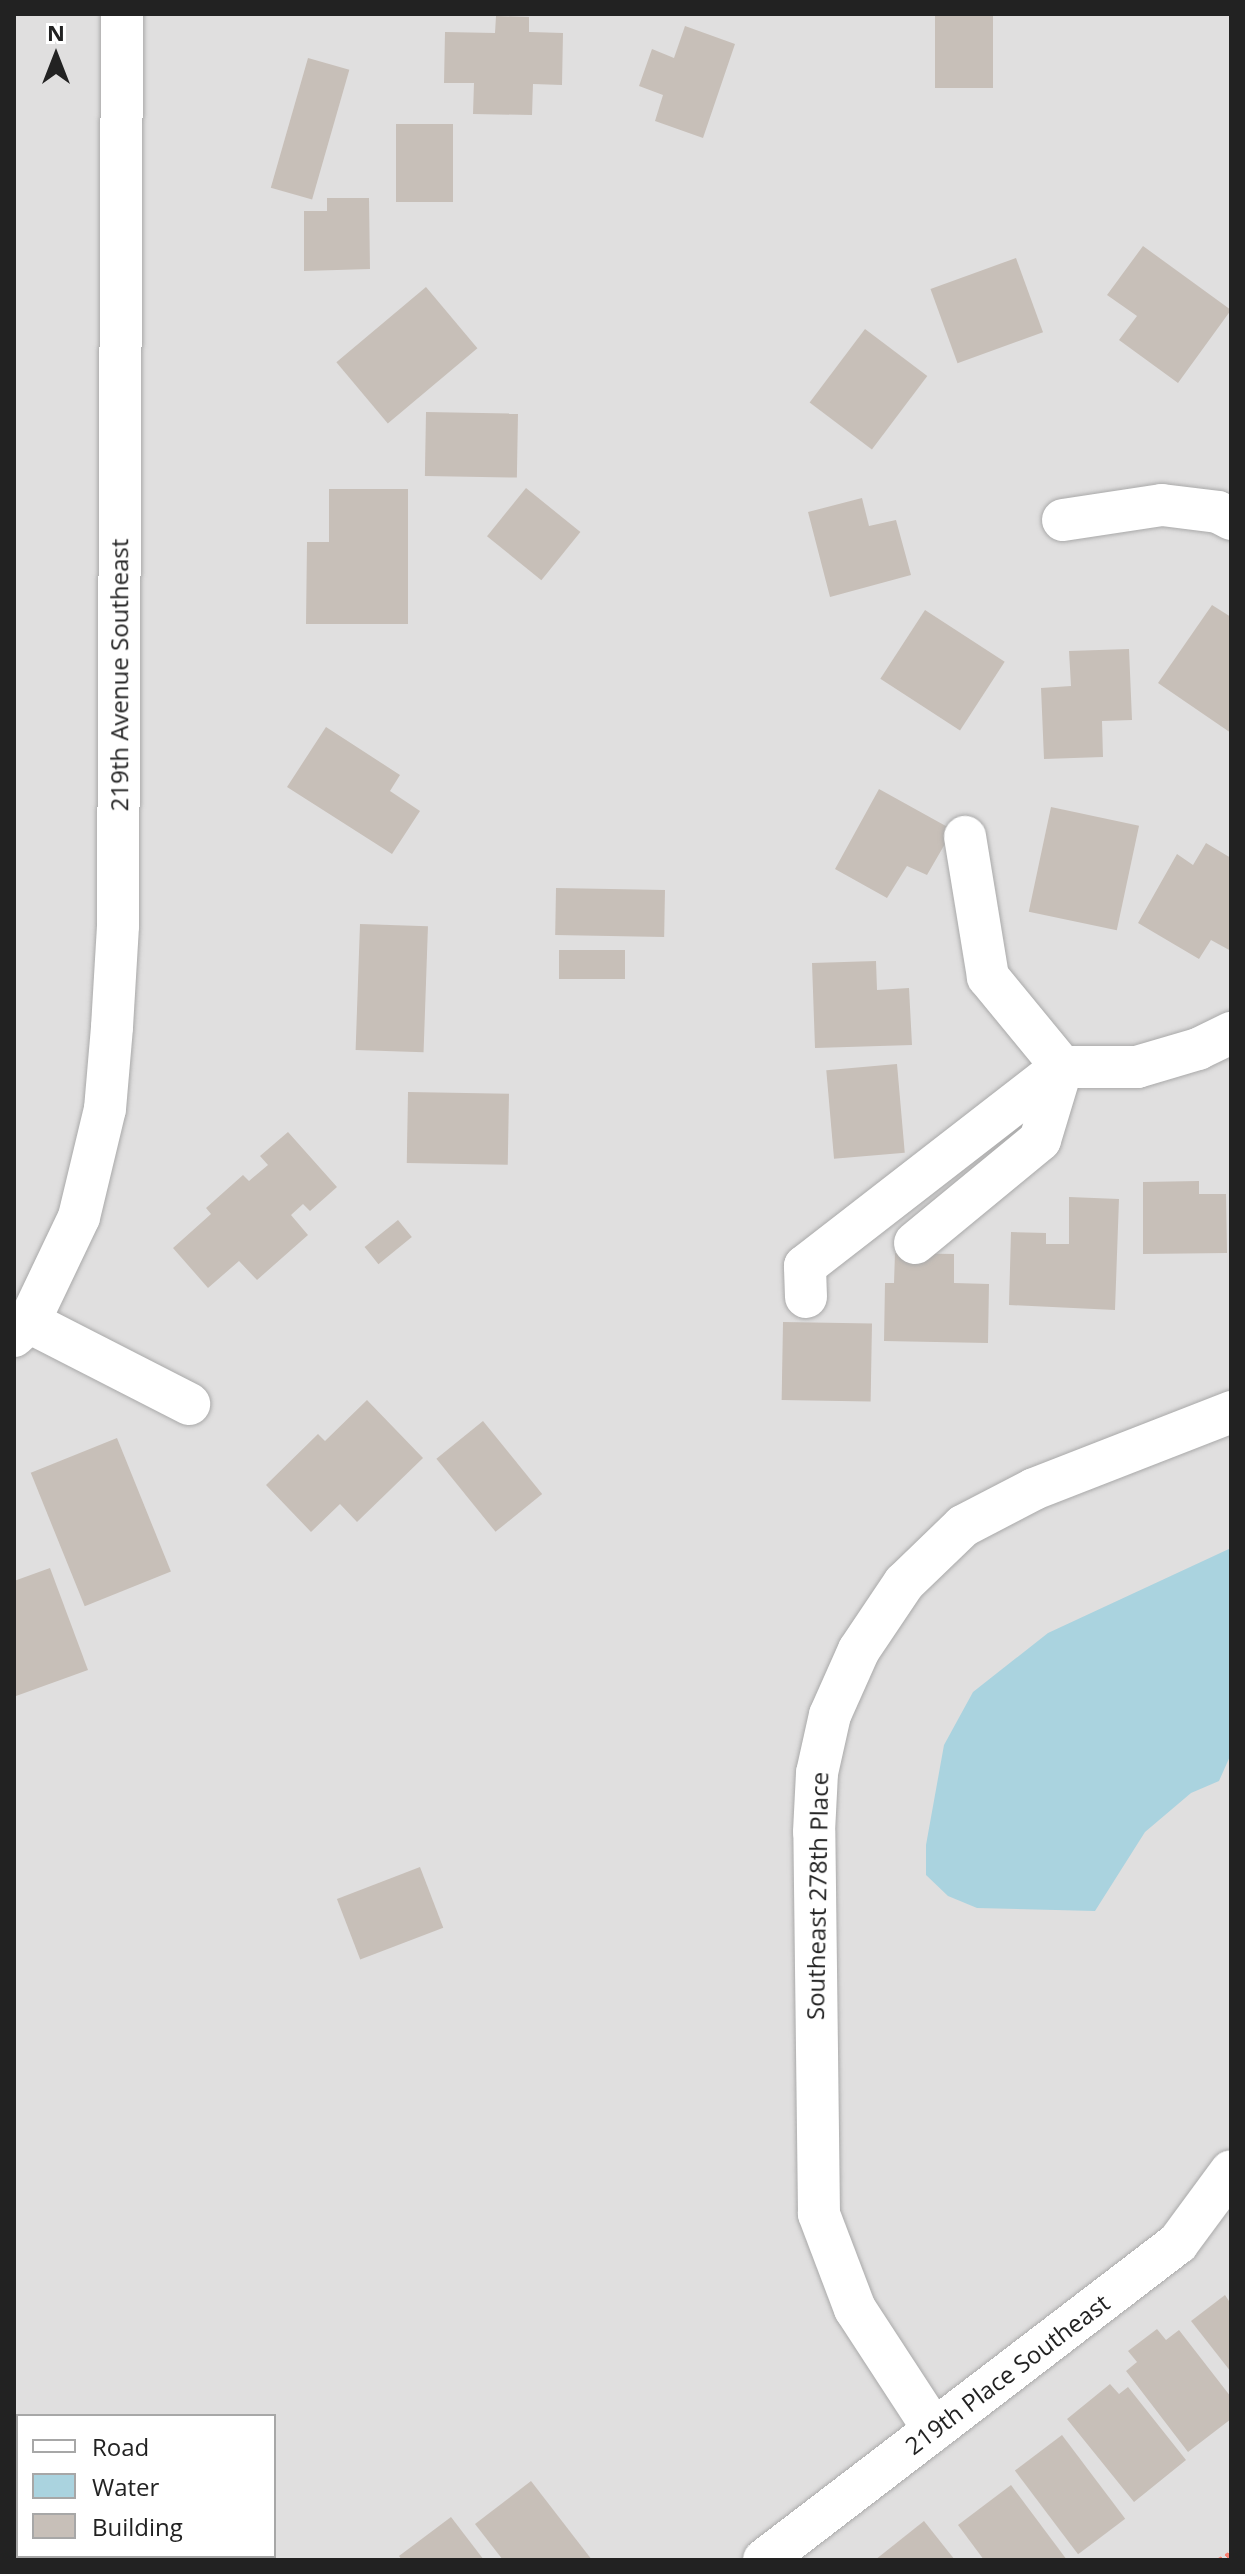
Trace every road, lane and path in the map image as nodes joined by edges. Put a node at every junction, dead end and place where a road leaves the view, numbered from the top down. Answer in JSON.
{"nodes":[{"id":1,"x":122,"y":14,"type":"edge"},
{"id":2,"x":1231,"y":519,"type":"edge"},
{"id":3,"x":1063,"y":520,"type":"dead end"},
{"id":4,"x":965,"y":837,"type":"dead end"},
{"id":5,"x":1231,"y":1033,"type":"edge"},
{"id":6,"x":1062,"y":1067,"type":"junction"},
{"id":7,"x":915,"y":1243,"type":"dead end"},
{"id":8,"x":806,"y":1297,"type":"dead end"},
{"id":9,"x":22,"y":1329,"type":"edge"},
{"id":10,"x":189,"y":1404,"type":"dead end"},
{"id":11,"x":1231,"y":1412,"type":"edge"},
{"id":12,"x":1231,"y":2171,"type":"edge"},
{"id":13,"x":934,"y":2430,"type":"junction"},
{"id":14,"x":1231,"y":2553,"type":"edge"},
{"id":15,"x":764,"y":2560,"type":"edge"},
{"id":16,"x":1219,"y":2560,"type":"edge"}],
"edges":[{"from":1,"to":9,"type":"street","name":"219th Avenue Southeast"},
{"from":2,"to":3,"type":"street"},
{"from":4,"to":6,"type":"street"},
{"from":5,"to":6,"type":"street"},
{"from":6,"to":7,"type":"street"},
{"from":6,"to":8,"type":"street"},
{"from":9,"to":10,"type":"street"},
{"from":11,"to":13,"type":"street","name":"Southeast 278th Place"},
{"from":12,"to":13,"type":"street","name":"219th Place Southeast"},
{"from":13,"to":15,"type":"street","name":"219th Place Southeast"},
{"from":14,"to":16,"type":"path"}]}
